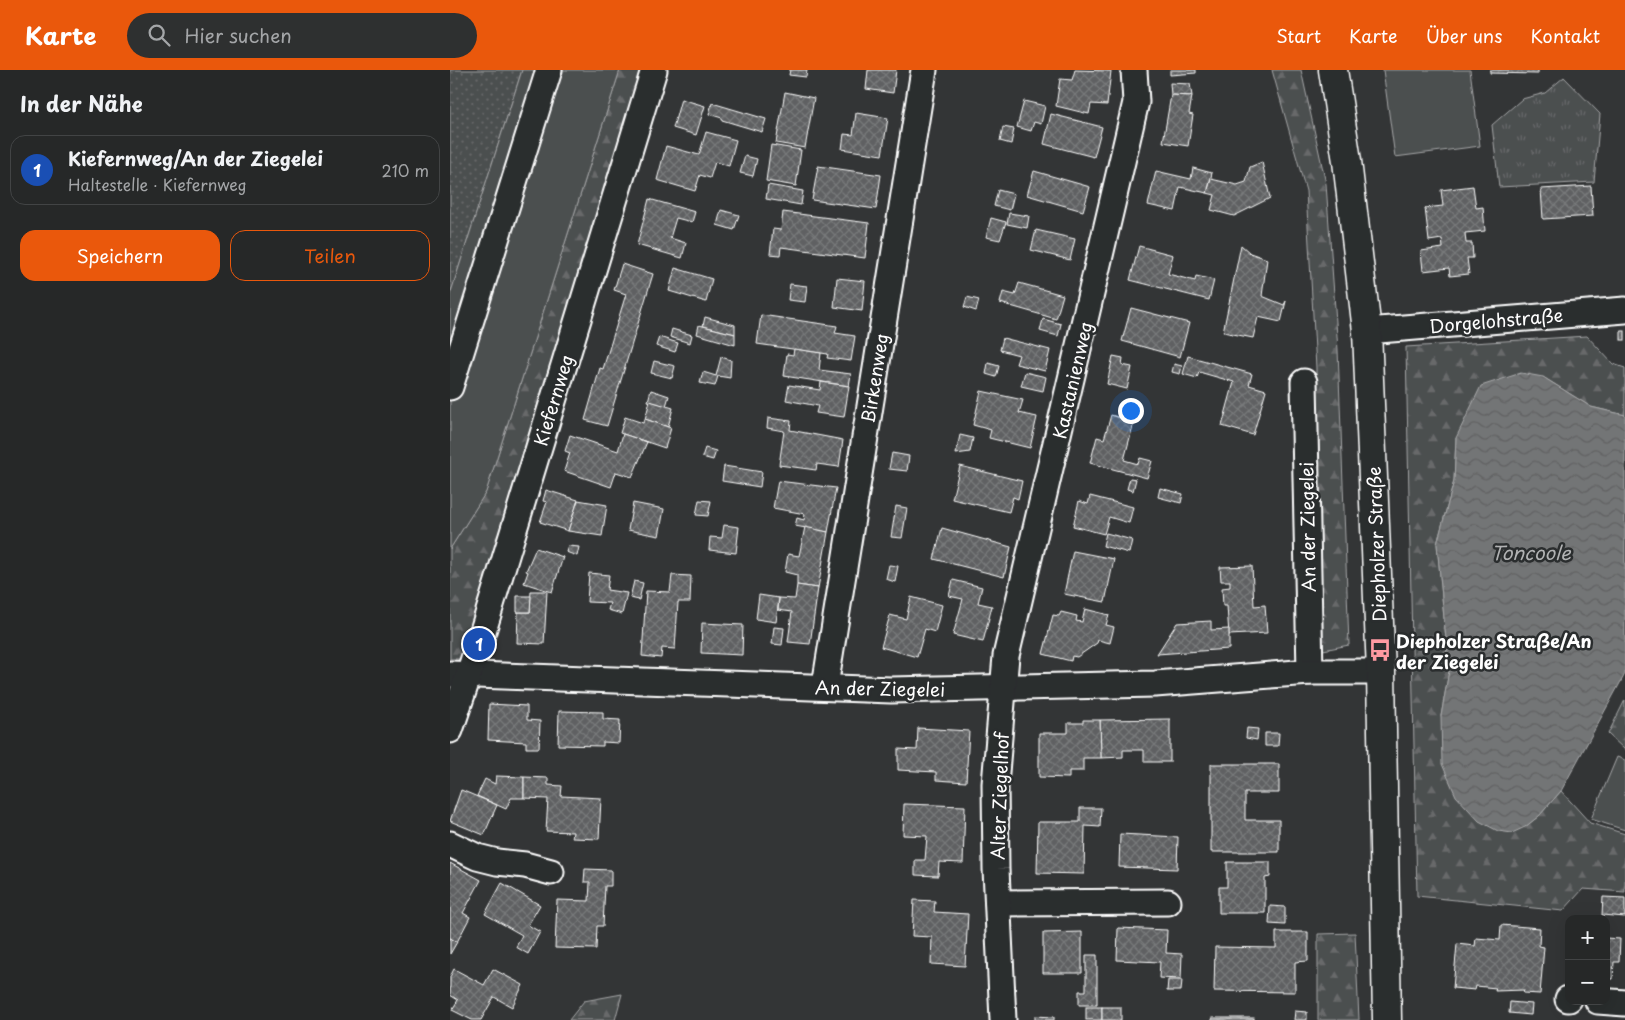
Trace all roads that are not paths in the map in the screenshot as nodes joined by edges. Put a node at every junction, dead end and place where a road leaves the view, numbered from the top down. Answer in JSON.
{"nodes":[{"id":1,"x":549,"y":70,"type":"edge"},
{"id":2,"x":654,"y":70,"type":"edge"},
{"id":3,"x":924,"y":70,"type":"edge"},
{"id":4,"x":1134,"y":70,"type":"edge"},
{"id":5,"x":1333,"y":70,"type":"edge"},
{"id":6,"x":1625,"y":310,"type":"edge"},
{"id":7,"x":1367,"y":331,"type":"junction"},
{"id":8,"x":1304,"y":382,"type":"dead end"},
{"id":9,"x":450,"y":387,"type":"edge"},
{"id":10,"x":1310,"y":672,"type":"junction"},
{"id":11,"x":1381,"y":672,"type":"junction"},
{"id":12,"x":460,"y":674,"type":"edge"},
{"id":13,"x":825,"y":686,"type":"junction"},
{"id":14,"x":1004,"y":689,"type":"junction"},
{"id":15,"x":450,"y":730,"type":"edge"},
{"id":16,"x":450,"y":844,"type":"edge"},
{"id":17,"x":551,"y":872,"type":"dead end"},
{"id":18,"x":1168,"y":902,"type":"dead end"},
{"id":19,"x":998,"y":903,"type":"junction"},
{"id":20,"x":1610,"y":1002,"type":"edge"},
{"id":21,"x":1625,"y":1003,"type":"edge"},
{"id":22,"x":1003,"y":1020,"type":"edge"},
{"id":23,"x":1387,"y":1020,"type":"edge"}],
"edges":[{"from":1,"to":9,"type":"street"},
{"from":2,"to":12,"type":"street","name":"Kiefernweg"},
{"from":3,"to":13,"type":"street","name":"Birkenweg"},
{"from":4,"to":14,"type":"street","name":"Kastanienweg"},
{"from":5,"to":7,"type":"main road","name":"Diepholzer Straße"},
{"from":6,"to":7,"type":"street","name":"Dorgelohstraße"},
{"from":7,"to":11,"type":"main road","name":"Diepholzer Straße"},
{"from":8,"to":10,"type":"street","name":"An der Ziegelei"},
{"from":10,"to":11,"type":"street","name":"An der Ziegelei"},
{"from":10,"to":14,"type":"street","name":"An der Ziegelei"},
{"from":11,"to":23,"type":"main road","name":"Diepholzer Straße"},
{"from":12,"to":13,"type":"street","name":"An der Ziegelei"},
{"from":12,"to":15,"type":"street","name":"Kiefernweg"},
{"from":13,"to":14,"type":"street","name":"An der Ziegelei"},
{"from":14,"to":19,"type":"street","name":"Alter Ziegelhof"},
{"from":16,"to":17,"type":"street"},
{"from":18,"to":19,"type":"street"},
{"from":19,"to":22,"type":"street","name":"Alter Ziegelhof"},
{"from":20,"to":21,"type":"street"}]}
